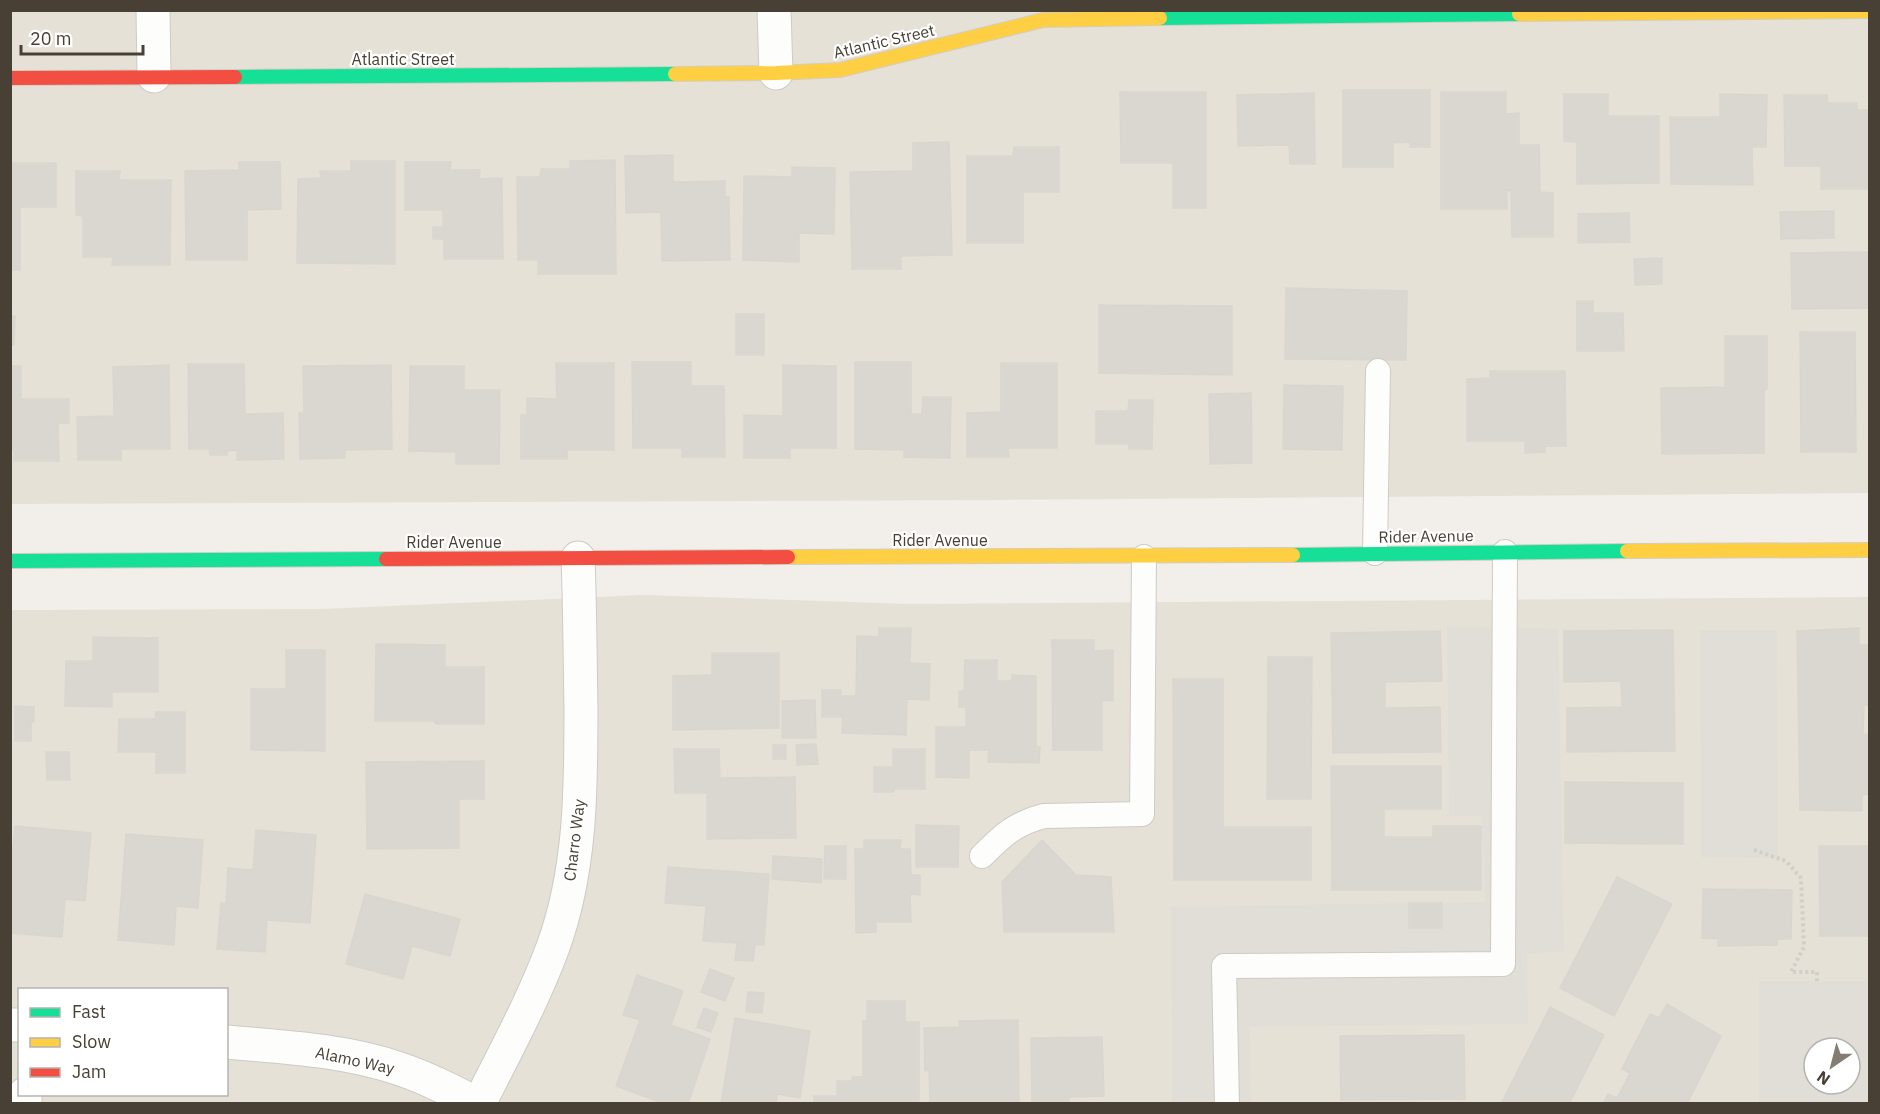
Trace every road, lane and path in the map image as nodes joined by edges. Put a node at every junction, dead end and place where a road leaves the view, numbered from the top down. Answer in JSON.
{"nodes":[{"id":1,"x":153,"y":10,"type":"edge"},
{"id":2,"x":774,"y":10,"type":"edge"},
{"id":3,"x":1869,"y":11,"type":"edge"},
{"id":4,"x":776,"y":73,"type":"junction"},
{"id":5,"x":154,"y":76,"type":"junction"},
{"id":6,"x":10,"y":78,"type":"edge"},
{"id":7,"x":1378,"y":371,"type":"dead end"},
{"id":8,"x":1869,"y":550,"type":"edge"},
{"id":9,"x":1505,"y":552,"type":"junction"},
{"id":10,"x":1375,"y":553,"type":"junction"},
{"id":11,"x":1144,"y":557,"type":"junction"},
{"id":12,"x":578,"y":558,"type":"junction"},
{"id":13,"x":10,"y":561,"type":"edge"},
{"id":14,"x":1754,"y":850,"type":"dead end"},
{"id":15,"x":982,"y":856,"type":"dead end"},
{"id":16,"x":1817,"y":981,"type":"dead end"},
{"id":17,"x":228,"y":1042,"type":"edge"},
{"id":18,"x":478,"y":1104,"type":"edge"},
{"id":19,"x":1227,"y":1104,"type":"edge"}],
"edges":[{"from":1,"to":5,"type":"street"},
{"from":2,"to":4,"type":"street"},
{"from":3,"to":4,"type":"street","name":"Atlantic Street"},
{"from":4,"to":5,"type":"street","name":"Atlantic Street"},
{"from":5,"to":6,"type":"street","name":"Atlantic Street"},
{"from":7,"to":10,"type":"lane"},
{"from":8,"to":9,"type":"street","name":"Rider Avenue"},
{"from":9,"to":10,"type":"street","name":"Rider Avenue"},
{"from":9,"to":19,"type":"lane"},
{"from":10,"to":11,"type":"street","name":"Rider Avenue"},
{"from":11,"to":12,"type":"street","name":"Rider Avenue"},
{"from":11,"to":15,"type":"lane"},
{"from":12,"to":13,"type":"street","name":"Rider Avenue"},
{"from":12,"to":18,"type":"street","name":"Charro Way"},
{"from":14,"to":16,"type":"path"},
{"from":17,"to":18,"type":"street","name":"Alamo Way"}]}
